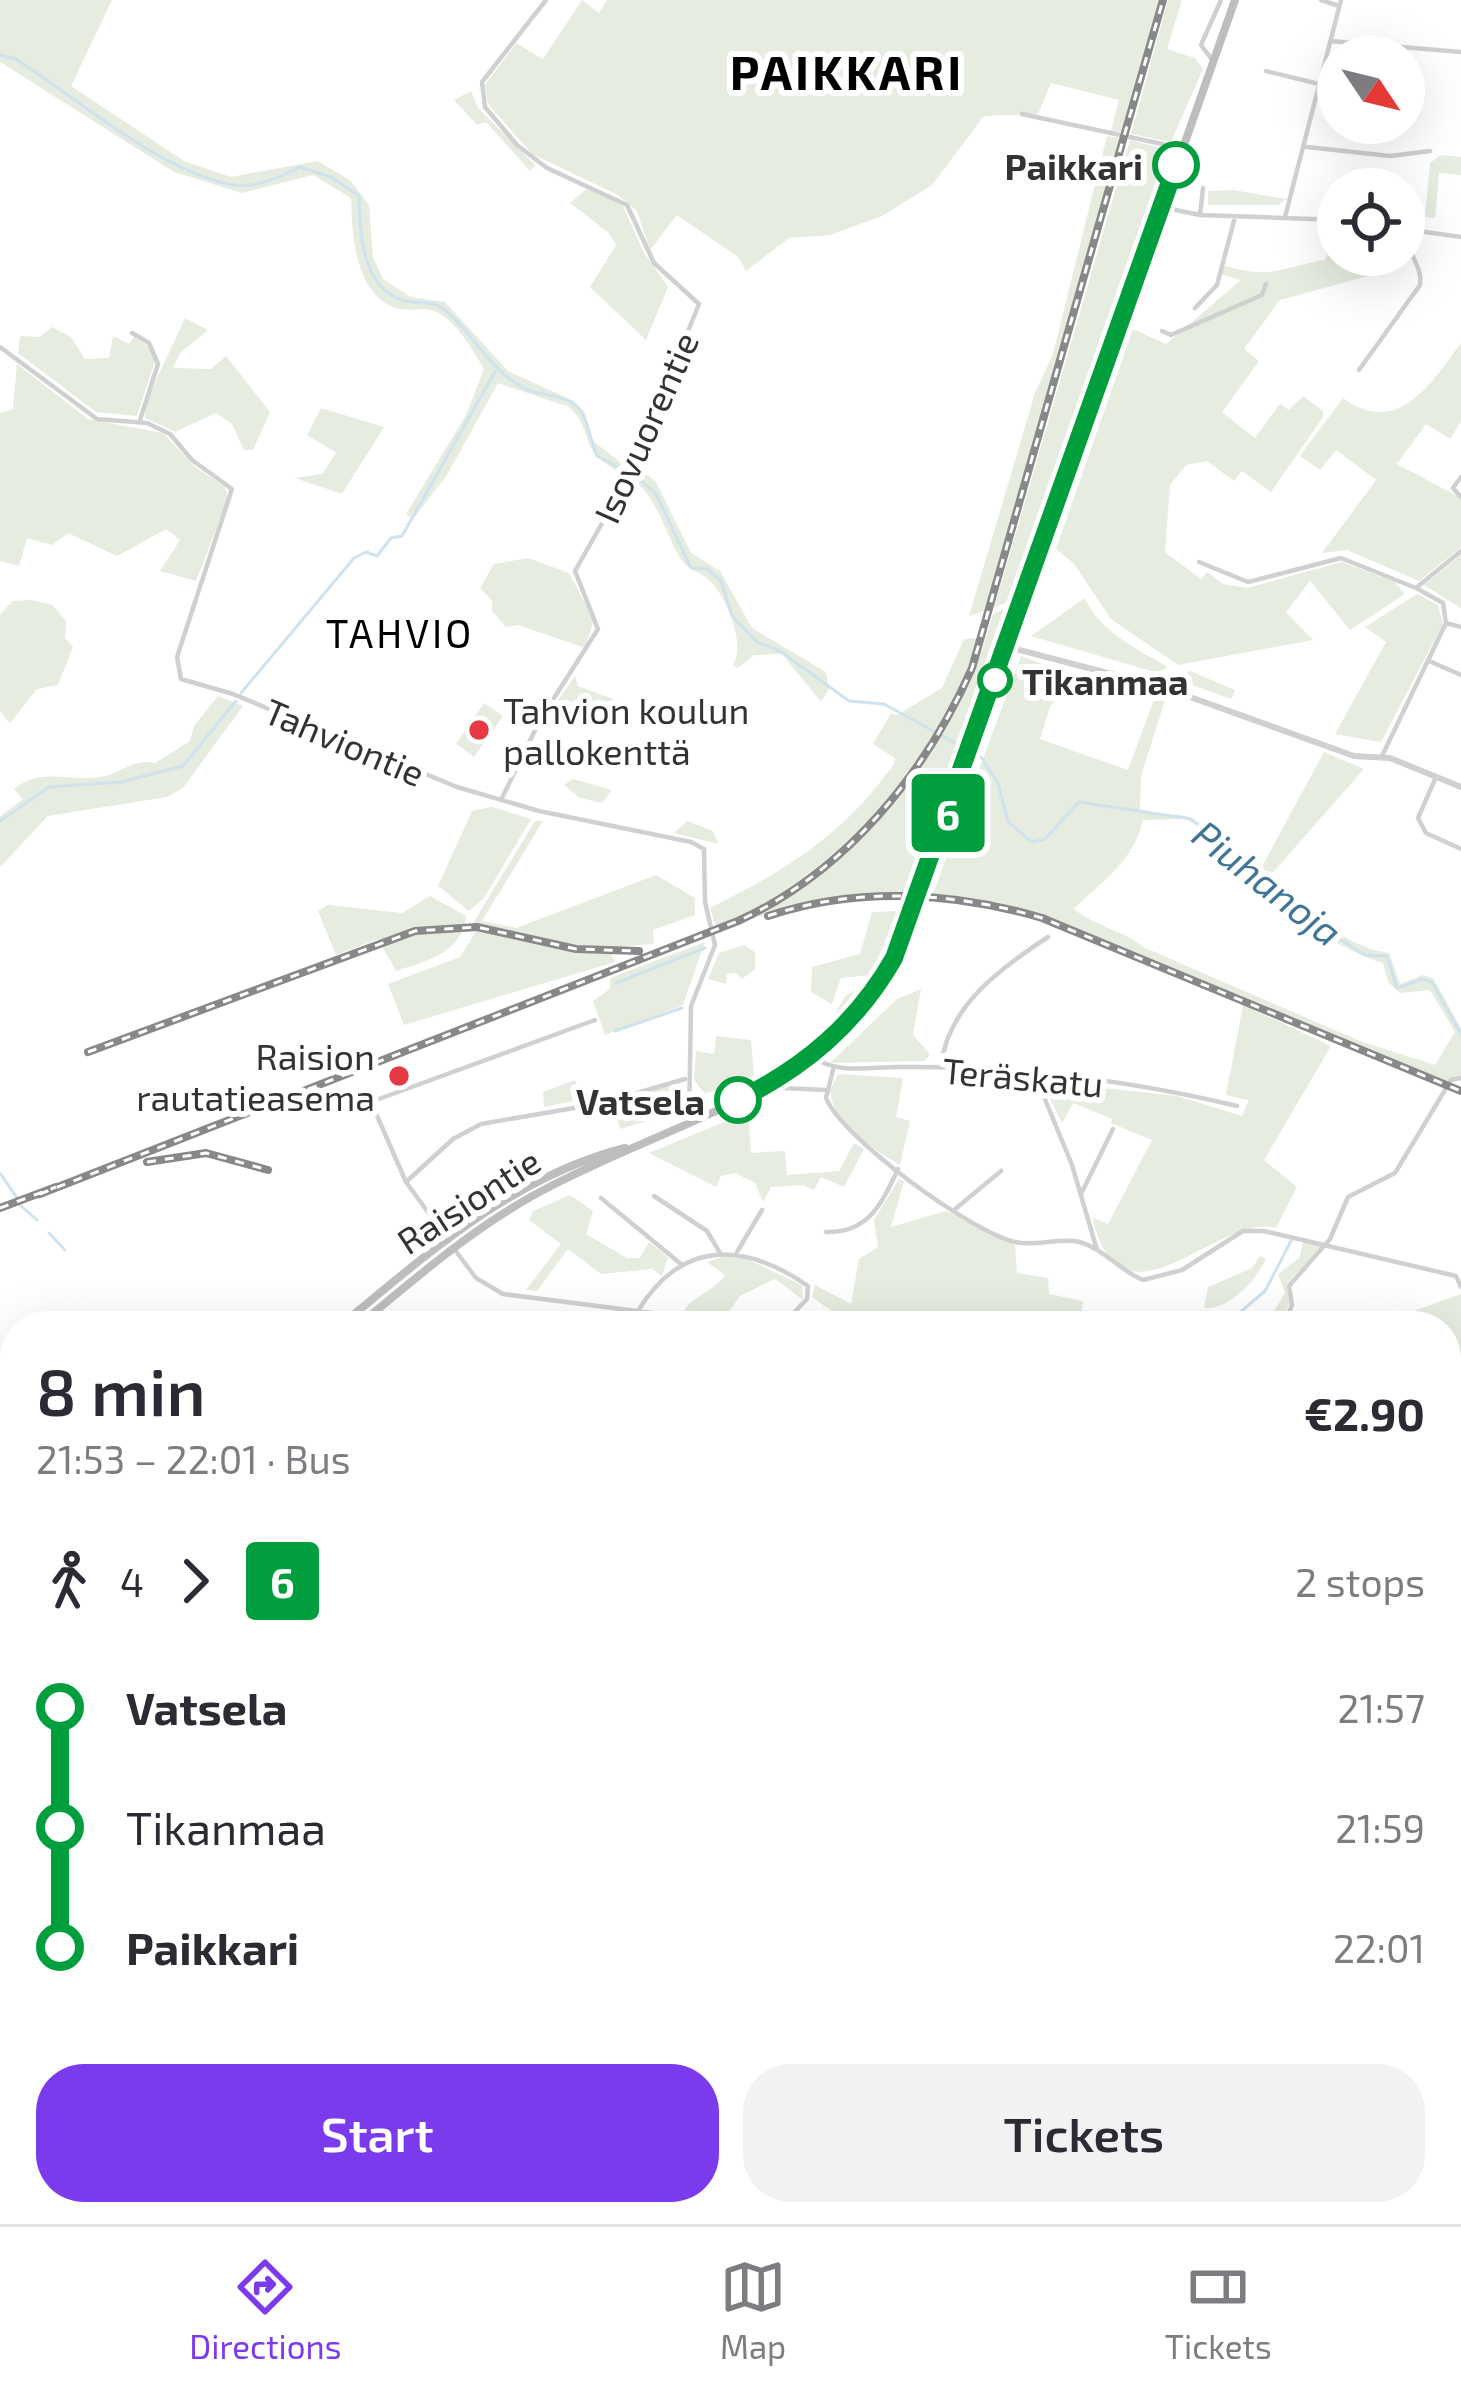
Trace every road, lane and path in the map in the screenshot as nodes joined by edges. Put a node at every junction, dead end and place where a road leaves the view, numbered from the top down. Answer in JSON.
{"nodes":[{"id":1,"x":546,"y":0,"type":"edge"},
{"id":2,"x":1222,"y":0,"type":"edge"},
{"id":3,"x":1235,"y":0,"type":"edge"},
{"id":4,"x":1321,"y":0,"type":"edge"},
{"id":5,"x":1340,"y":3,"type":"edge"},
{"id":6,"x":1331,"y":36,"type":"edge"},
{"id":7,"x":1425,"y":49,"type":"edge"},
{"id":8,"x":1461,"y":52,"type":"edge"},
{"id":9,"x":1213,"y":62,"type":"junction"},
{"id":10,"x":1266,"y":71,"type":"dead end"},
{"id":11,"x":1317,"y":84,"type":"edge"},
{"id":12,"x":1317,"y":94,"type":"edge"},
{"id":13,"x":1022,"y":114,"type":"dead end"},
{"id":14,"x":1307,"y":147,"type":"junction"},
{"id":15,"x":1182,"y":148,"type":"junction"},
{"id":16,"x":1430,"y":151,"type":"dead end"},
{"id":17,"x":1203,"y":188,"type":"dead end"},
{"id":18,"x":1161,"y":207,"type":"junction"},
{"id":19,"x":1200,"y":215,"type":"junction"},
{"id":20,"x":1235,"y":217,"type":"junction"},
{"id":21,"x":1286,"y":217,"type":"junction"},
{"id":22,"x":1317,"y":219,"type":"edge"},
{"id":23,"x":1425,"y":232,"type":"edge"},
{"id":24,"x":1461,"y":237,"type":"edge"},
{"id":25,"x":1420,"y":276,"type":"edge"},
{"id":26,"x":1266,"y":284,"type":"dead end"},
{"id":27,"x":1195,"y":308,"type":"dead end"},
{"id":28,"x":1162,"y":331,"type":"dead end"},
{"id":29,"x":133,"y":334,"type":"dead end"},
{"id":30,"x":0,"y":347,"type":"edge"},
{"id":31,"x":1359,"y":370,"type":"dead end"},
{"id":32,"x":140,"y":422,"type":"junction"},
{"id":33,"x":1461,"y":477,"type":"edge"},
{"id":34,"x":1458,"y":495,"type":"edge"},
{"id":35,"x":1461,"y":551,"type":"edge"},
{"id":36,"x":1198,"y":562,"type":"dead end"},
{"id":37,"x":1416,"y":588,"type":"junction"},
{"id":38,"x":1446,"y":623,"type":"junction"},
{"id":39,"x":1461,"y":626,"type":"edge"},
{"id":40,"x":1007,"y":647,"type":"junction"},
{"id":41,"x":1429,"y":661,"type":"junction"},
{"id":42,"x":1461,"y":675,"type":"edge"},
{"id":43,"x":1382,"y":757,"type":"junction"},
{"id":44,"x":1436,"y":777,"type":"junction"},
{"id":45,"x":1461,"y":787,"type":"edge"},
{"id":46,"x":501,"y":801,"type":"junction"},
{"id":47,"x":1461,"y":849,"type":"edge"},
{"id":48,"x":1048,"y":938,"type":"dead end"},
{"id":49,"x":596,"y":1020,"type":"dead end"},
{"id":50,"x":812,"y":1056,"type":"junction"},
{"id":51,"x":941,"y":1067,"type":"junction"},
{"id":52,"x":833,"y":1070,"type":"junction"},
{"id":53,"x":1035,"y":1075,"type":"junction"},
{"id":54,"x":687,"y":1078,"type":"junction"},
{"id":55,"x":1461,"y":1078,"type":"edge"},
{"id":56,"x":782,"y":1088,"type":"dead end"},
{"id":57,"x":825,"y":1090,"type":"junction"},
{"id":58,"x":1237,"y":1106,"type":"dead end"},
{"id":59,"x":689,"y":1123,"type":"junction"},
{"id":60,"x":1113,"y":1130,"type":"dead end"},
{"id":61,"x":638,"y":1144,"type":"junction"},
{"id":62,"x":898,"y":1169,"type":"junction"},
{"id":63,"x":1001,"y":1172,"type":"dead end"},
{"id":64,"x":406,"y":1182,"type":"junction"},
{"id":65,"x":653,"y":1196,"type":"dead end"},
{"id":66,"x":1079,"y":1196,"type":"junction"},
{"id":67,"x":601,"y":1198,"type":"dead end"},
{"id":68,"x":763,"y":1210,"type":"dead end"},
{"id":69,"x":954,"y":1210,"type":"junction"},
{"id":70,"x":826,"y":1232,"type":"dead end"},
{"id":71,"x":447,"y":1239,"type":"junction"},
{"id":72,"x":1325,"y":1246,"type":"junction"},
{"id":73,"x":454,"y":1248,"type":"junction"},
{"id":74,"x":1097,"y":1250,"type":"junction"},
{"id":75,"x":720,"y":1252,"type":"junction"},
{"id":76,"x":737,"y":1252,"type":"junction"},
{"id":77,"x":681,"y":1264,"type":"junction"},
{"id":78,"x":1458,"y":1276,"type":"edge"},
{"id":79,"x":1461,"y":1287,"type":"edge"},
{"id":80,"x":358,"y":1311,"type":"edge"},
{"id":81,"x":376,"y":1311,"type":"edge"},
{"id":82,"x":638,"y":1311,"type":"joint"},
{"id":83,"x":798,"y":1311,"type":"edge"},
{"id":84,"x":1290,"y":1311,"type":"edge"}],
"edges":[{"from":1,"to":46,"type":"street","name":"Isovuorentie"},
{"from":2,"to":9,"type":"street"},
{"from":3,"to":9,"type":"main road","name":"Raisiontie"},
{"from":4,"to":5,"type":"street"},
{"from":5,"to":6,"type":"street"},
{"from":7,"to":8,"type":"street"},
{"from":9,"to":15,"type":"main road","name":"Raisiontie"},
{"from":10,"to":11,"type":"street"},
{"from":12,"to":14,"type":"street"},
{"from":13,"to":15,"type":"street"},
{"from":14,"to":16,"type":"street"},
{"from":14,"to":21,"type":"street"},
{"from":15,"to":18,"type":"main road","name":"Raisiontie"},
{"from":17,"to":19,"type":"street"},
{"from":18,"to":19,"type":"street"},
{"from":18,"to":40,"type":"main road","name":"Raisiontie"},
{"from":19,"to":20,"type":"street"},
{"from":20,"to":21,"type":"street"},
{"from":20,"to":27,"type":"street"},
{"from":21,"to":22,"type":"street"},
{"from":23,"to":24,"type":"street"},
{"from":25,"to":31,"type":"street"},
{"from":26,"to":28,"type":"street"},
{"from":29,"to":32,"type":"street"},
{"from":30,"to":32,"type":"street","name":"Tahviontie"},
{"from":32,"to":46,"type":"street","name":"Tahviontie"},
{"from":33,"to":34,"type":"street"},
{"from":35,"to":37,"type":"street"},
{"from":36,"to":37,"type":"street"},
{"from":37,"to":38,"type":"street"},
{"from":38,"to":39,"type":"street"},
{"from":38,"to":41,"type":"street"},
{"from":40,"to":43,"type":"street"},
{"from":40,"to":50,"type":"main road","name":"Raisiontie"},
{"from":41,"to":42,"type":"street"},
{"from":41,"to":43,"type":"street"},
{"from":43,"to":44,"type":"street"},
{"from":44,"to":45,"type":"street"},
{"from":44,"to":47,"type":"street"},
{"from":46,"to":54,"type":"street","name":"Tahviontie"},
{"from":48,"to":51,"type":"street"},
{"from":49,"to":64,"type":"street"},
{"from":50,"to":52,"type":"street"},
{"from":50,"to":59,"type":"main road","name":"Raisiontie"},
{"from":51,"to":52,"type":"street","name":"Teräskatu"},
{"from":51,"to":53,"type":"street","name":"Teräskatu"},
{"from":52,"to":57,"type":"street"},
{"from":53,"to":58,"type":"street","name":"Teräskatu"},
{"from":53,"to":66,"type":"street"},
{"from":54,"to":59,"type":"street","name":"Tahviontie"},
{"from":54,"to":64,"type":"street"},
{"from":55,"to":72,"type":"street"},
{"from":56,"to":57,"type":"street"},
{"from":57,"to":62,"type":"street"},
{"from":59,"to":61,"type":"main road","name":"Raisiontie"},
{"from":60,"to":66,"type":"street"},
{"from":61,"to":71,"type":"main road","name":"Raisiontie"},
{"from":61,"to":73,"type":"main road","name":"Raisiontie"},
{"from":62,"to":69,"type":"street"},
{"from":62,"to":70,"type":"street"},
{"from":63,"to":69,"type":"street"},
{"from":64,"to":71,"type":"street"},
{"from":65,"to":75,"type":"street"},
{"from":66,"to":74,"type":"street"},
{"from":67,"to":77,"type":"street"},
{"from":68,"to":76,"type":"street"},
{"from":69,"to":74,"type":"street"},
{"from":71,"to":73,"type":"street"},
{"from":71,"to":80,"type":"main road","name":"Raisiontie"},
{"from":72,"to":74,"type":"street"},
{"from":72,"to":78,"type":"street"},
{"from":72,"to":84,"type":"street"},
{"from":73,"to":81,"type":"main road","name":"Raisiontie"},
{"from":73,"to":82,"type":"street"},
{"from":75,"to":76,"type":"street"},
{"from":75,"to":77,"type":"street"},
{"from":76,"to":83,"type":"street"},
{"from":77,"to":82,"type":"street"},
{"from":78,"to":79,"type":"street"}]}
